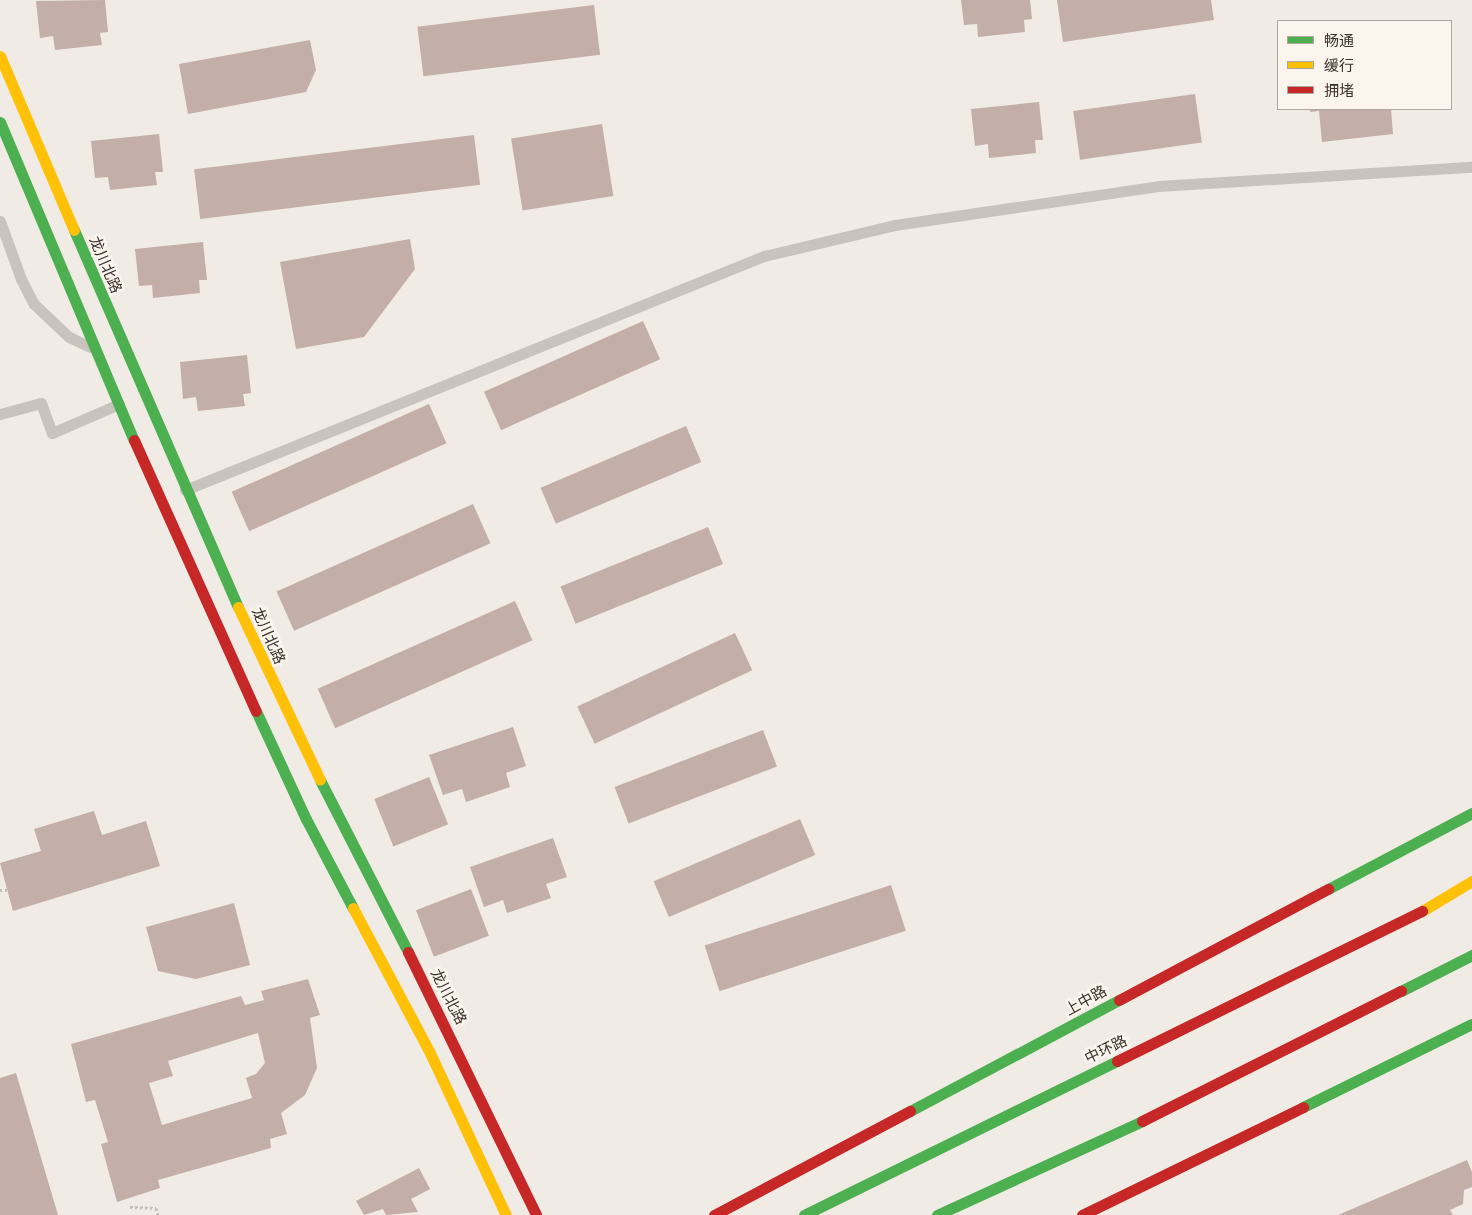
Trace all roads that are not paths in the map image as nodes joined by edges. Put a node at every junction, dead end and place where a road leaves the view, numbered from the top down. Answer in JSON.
{"nodes":[{"id":1,"x":0,"y":56,"type":"edge"},
{"id":2,"x":0,"y":122,"type":"edge"},
{"id":3,"x":1472,"y":167,"type":"edge"},
{"id":4,"x":0,"y":221,"type":"edge"},
{"id":5,"x":96,"y":350,"type":"junction"},
{"id":6,"x":119,"y":404,"type":"junction"},
{"id":7,"x":0,"y":414,"type":"edge"},
{"id":8,"x":185,"y":490,"type":"junction"},
{"id":9,"x":1472,"y":813,"type":"edge"},
{"id":10,"x":1472,"y":881,"type":"edge"},
{"id":11,"x":1472,"y":891,"type":"edge"},
{"id":12,"x":1422,"y":911,"type":"junction"},
{"id":13,"x":1472,"y":955,"type":"edge"},
{"id":14,"x":1472,"y":1024,"type":"edge"},
{"id":15,"x":506,"y":1215,"type":"edge"},
{"id":16,"x":536,"y":1215,"type":"edge"},
{"id":17,"x":714,"y":1215,"type":"edge"},
{"id":18,"x":804,"y":1215,"type":"edge"},
{"id":19,"x":937,"y":1215,"type":"edge"},
{"id":20,"x":1082,"y":1215,"type":"edge"}],
"edges":[{"from":1,"to":8,"type":"main road","name":"龙川北路"},
{"from":2,"to":5,"type":"main road"},
{"from":3,"to":8,"type":"lane"},
{"from":4,"to":5,"type":"lane"},
{"from":5,"to":6,"type":"main road"},
{"from":6,"to":7,"type":"lane"},
{"from":6,"to":15,"type":"main road"},
{"from":8,"to":16,"type":"main road","name":"龙川北路"},
{"from":9,"to":17,"type":"main road","name":"上中路"},
{"from":10,"to":12,"type":"main road","name":"中环路"},
{"from":11,"to":12,"type":"main road","name":"中环路"},
{"from":12,"to":18,"type":"main road","name":"中环路","bridge":true},
{"from":13,"to":19,"type":"main road","bridge":true},
{"from":14,"to":20,"type":"main road"}]}
